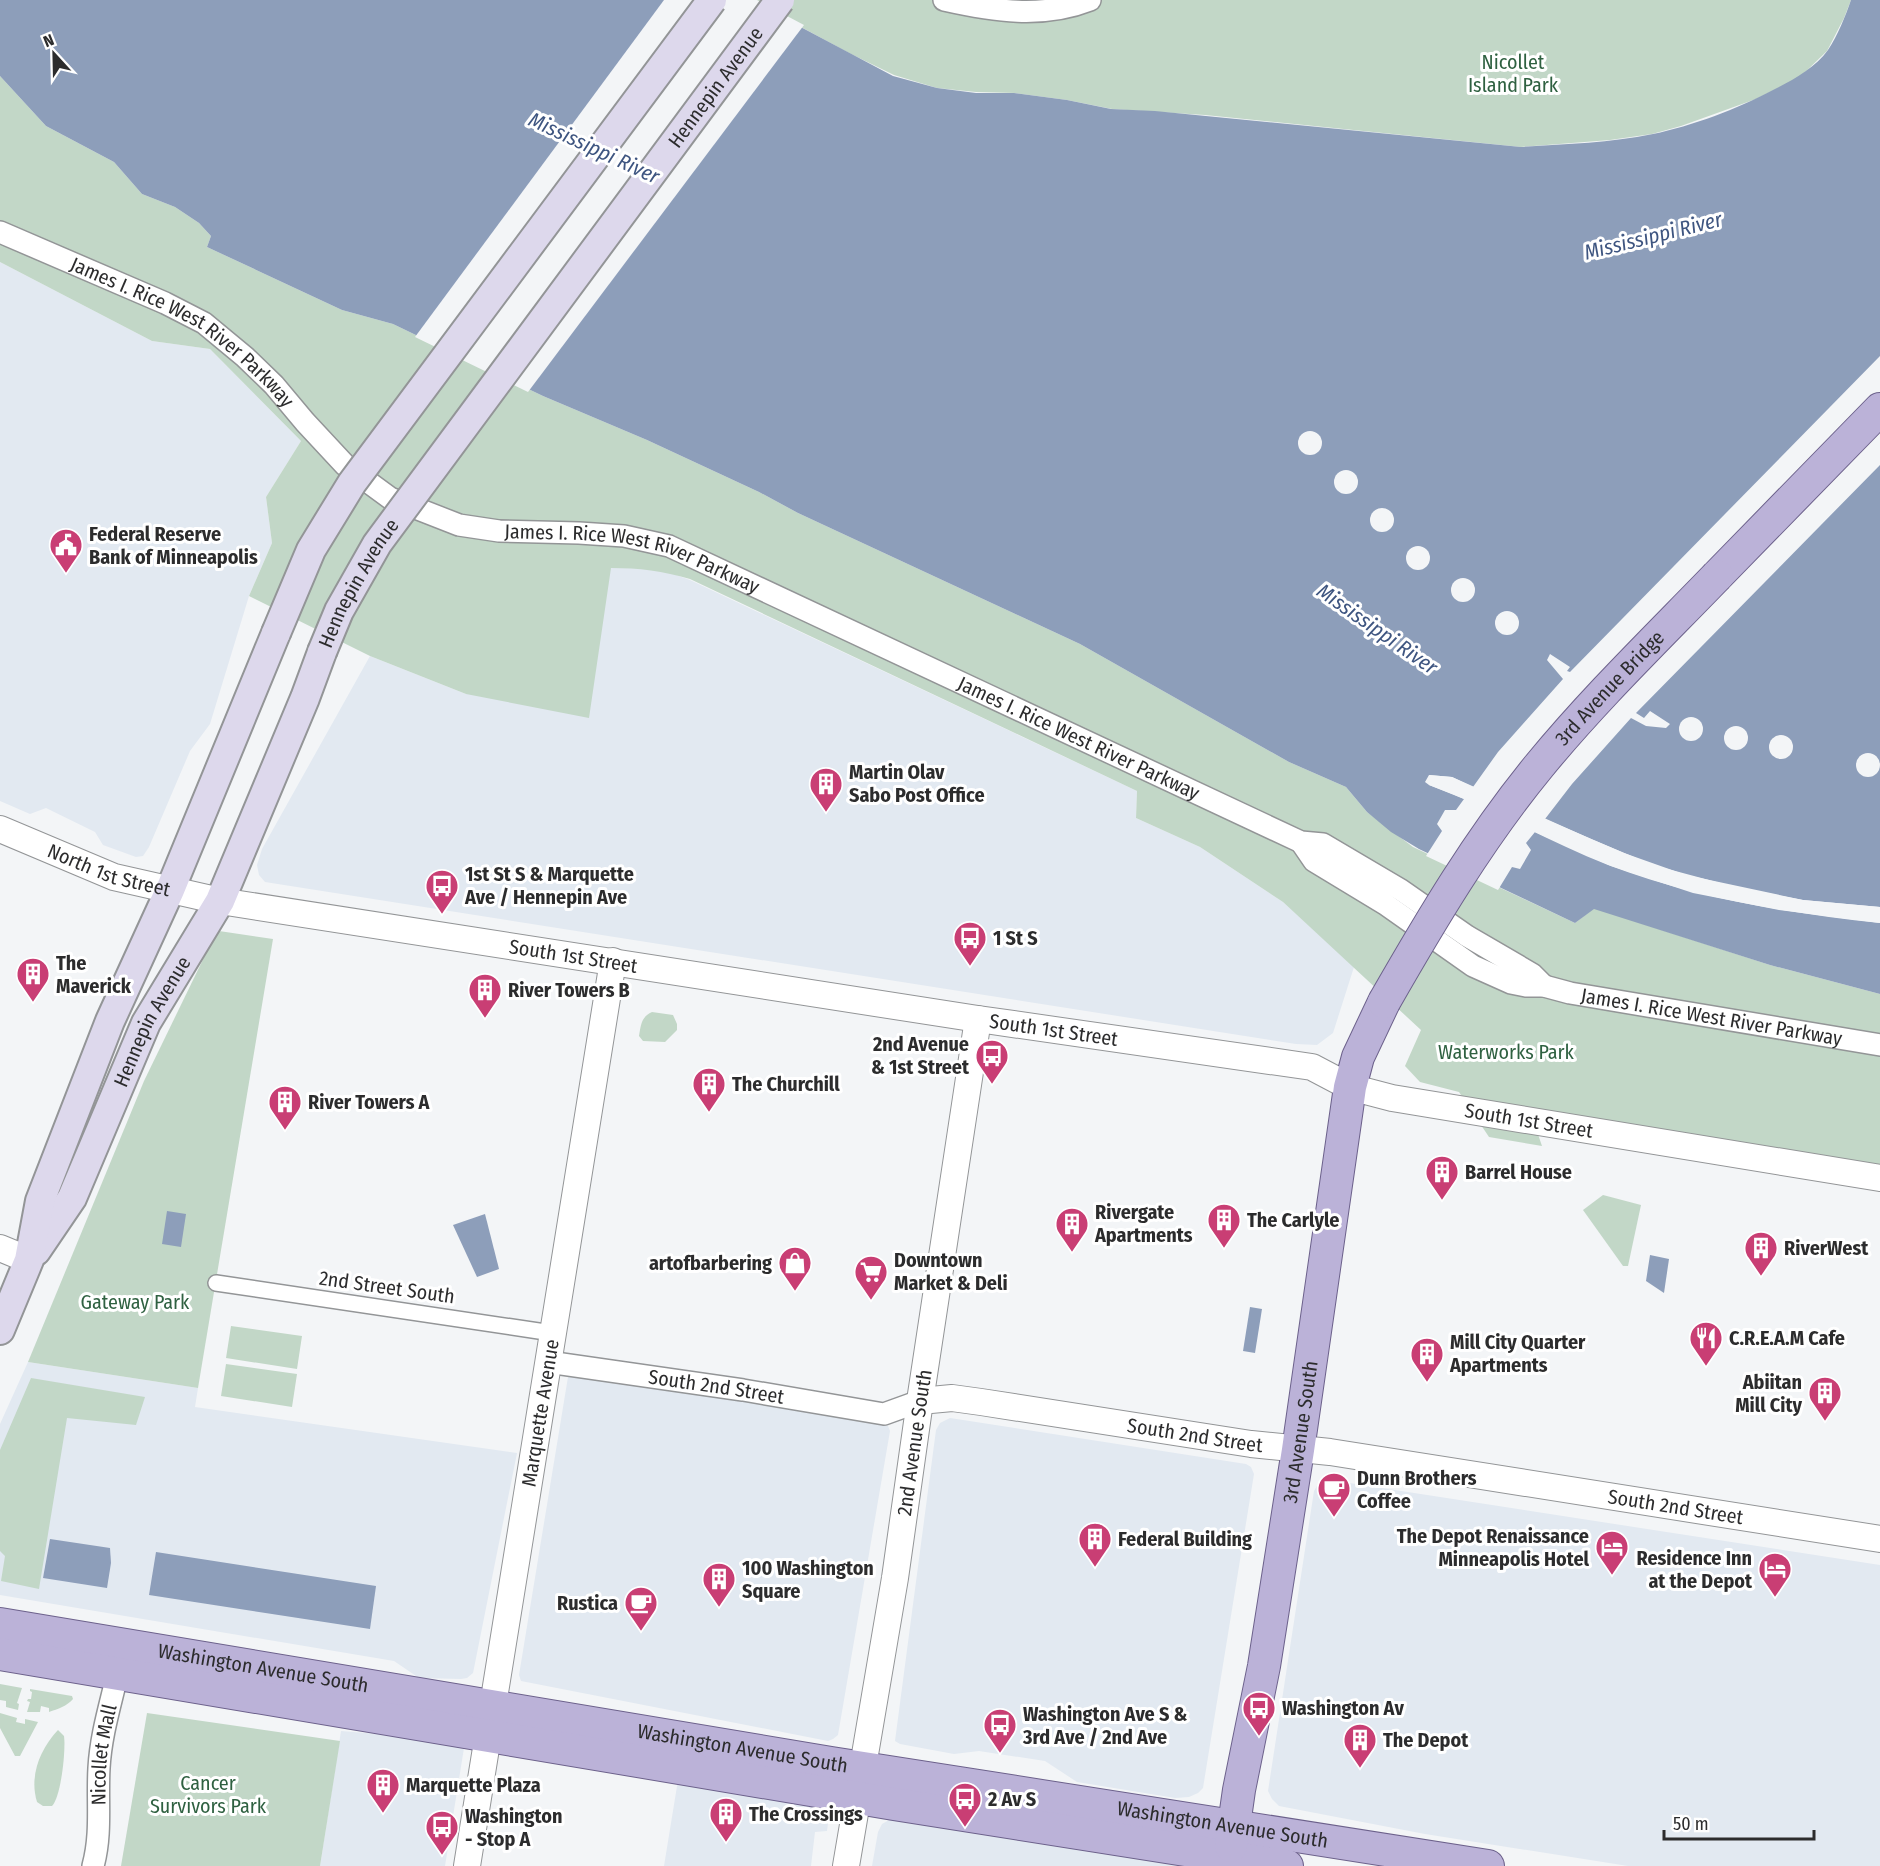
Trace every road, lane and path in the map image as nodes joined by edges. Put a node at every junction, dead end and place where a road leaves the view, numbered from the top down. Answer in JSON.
{"nodes":[{"id":1,"x":712,"y":0,"type":"edge"},
{"id":2,"x":780,"y":0,"type":"edge"},
{"id":3,"x":944,"y":0,"type":"edge"},
{"id":4,"x":1089,"y":1,"type":"edge"},
{"id":5,"x":0,"y":232,"type":"edge"},
{"id":6,"x":1880,"y":409,"type":"edge"},
{"id":7,"x":0,"y":829,"type":"edge"},
{"id":8,"x":170,"y":890,"type":"junction"},
{"id":9,"x":220,"y":900,"type":"junction"},
{"id":10,"x":613,"y":961,"type":"junction"},
{"id":11,"x":1384,"y":1002,"type":"joint"},
{"id":12,"x":978,"y":1019,"type":"junction"},
{"id":13,"x":1880,"y":1045,"type":"edge"},
{"id":14,"x":1350,"y":1087,"type":"junction"},
{"id":15,"x":1880,"y":1178,"type":"edge"},
{"id":16,"x":0,"y":1248,"type":"edge"},
{"id":17,"x":29,"y":1260,"type":"junction"},
{"id":18,"x":216,"y":1283,"type":"dead end"},
{"id":19,"x":0,"y":1330,"type":"edge"},
{"id":20,"x":552,"y":1333,"type":"junction"},
{"id":21,"x":548,"y":1362,"type":"junction"},
{"id":22,"x":920,"y":1401,"type":"junction"},
{"id":23,"x":1298,"y":1450,"type":"junction"},
{"id":24,"x":1880,"y":1539,"type":"edge"},
{"id":25,"x":0,"y":1624,"type":"edge"},
{"id":26,"x":0,"y":1654,"type":"edge"},
{"id":27,"x":121,"y":1658,"type":"junction"},
{"id":28,"x":493,"y":1705,"type":"junction"},
{"id":29,"x":489,"y":1736,"type":"junction"},
{"id":30,"x":859,"y":1782,"type":"junction"},
{"id":31,"x":1235,"y":1825,"type":"junction"},
{"id":32,"x":1229,"y":1861,"type":"edge"},
{"id":33,"x":93,"y":1866,"type":"edge"},
{"id":34,"x":467,"y":1866,"type":"edge"},
{"id":35,"x":846,"y":1866,"type":"edge"},
{"id":36,"x":1287,"y":1866,"type":"edge"},
{"id":37,"x":1488,"y":1866,"type":"edge"}],
"edges":[{"from":1,"to":8,"type":"main road","name":"Hennepin Avenue","bridge":true},
{"from":2,"to":9,"type":"main road","name":"Hennepin Avenue","bridge":true},
{"from":3,"to":4,"type":"street"},
{"from":5,"to":13,"type":"street","name":"James I. Rice West River Parkway"},
{"from":6,"to":11,"type":"main road","name":"3rd Avenue Bridge","bridge":true},
{"from":7,"to":8,"type":"street","name":"North 1st Street"},
{"from":8,"to":9,"type":"street","name":"North 1st Street"},
{"from":8,"to":17,"type":"main road","name":"Hennepin Avenue"},
{"from":9,"to":10,"type":"street","name":"South 1st Street"},
{"from":9,"to":17,"type":"main road","name":"Hennepin Avenue"},
{"from":10,"to":12,"type":"street","name":"South 1st Street"},
{"from":10,"to":20,"type":"street","name":"Marquette Avenue"},
{"from":11,"to":14,"type":"main road","name":"3rd Avenue South"},
{"from":12,"to":14,"type":"street","name":"South 1st Street"},
{"from":12,"to":22,"type":"street","name":"2nd Avenue South"},
{"from":14,"to":15,"type":"street","name":"South 1st Street"},
{"from":14,"to":23,"type":"main road","name":"3rd Avenue South"},
{"from":16,"to":17,"type":"street"},
{"from":17,"to":19,"type":"main road","name":"Hennepin Avenue"},
{"from":18,"to":20,"type":"street","name":"2nd Street South"},
{"from":20,"to":21,"type":"street","name":"Marquette Avenue"},
{"from":21,"to":22,"type":"street","name":"South 2nd Street"},
{"from":21,"to":28,"type":"street","name":"Marquette Avenue"},
{"from":22,"to":23,"type":"street","name":"South 2nd Street"},
{"from":22,"to":30,"type":"street","name":"2nd Avenue South"},
{"from":23,"to":24,"type":"street","name":"South 2nd Street"},
{"from":23,"to":31,"type":"main road","name":"3rd Avenue South"},
{"from":25,"to":27,"type":"main road","name":"Washington Avenue South"},
{"from":26,"to":27,"type":"main road","name":"Washington Avenue South"},
{"from":27,"to":28,"type":"main road","name":"Washington Avenue South"},
{"from":27,"to":29,"type":"main road","name":"Washington Avenue South"},
{"from":27,"to":33,"type":"street","name":"Nicollet Mall"},
{"from":28,"to":29,"type":"street","name":"Marquette Avenue"},
{"from":28,"to":30,"type":"main road","name":"Washington Avenue South"},
{"from":29,"to":30,"type":"main road","name":"Washington Avenue South"},
{"from":29,"to":34,"type":"street","name":"Marquette Avenue"},
{"from":30,"to":31,"type":"main road","name":"Washington Avenue South"},
{"from":30,"to":32,"type":"main road","name":"Washington Avenue South"},
{"from":30,"to":35,"type":"street","name":"2nd Avenue South"},
{"from":31,"to":32,"type":"main road","name":"3rd Avenue South"},
{"from":31,"to":37,"type":"main road","name":"Washington Avenue South"},
{"from":32,"to":36,"type":"main road","name":"Washington Avenue South"}]}
